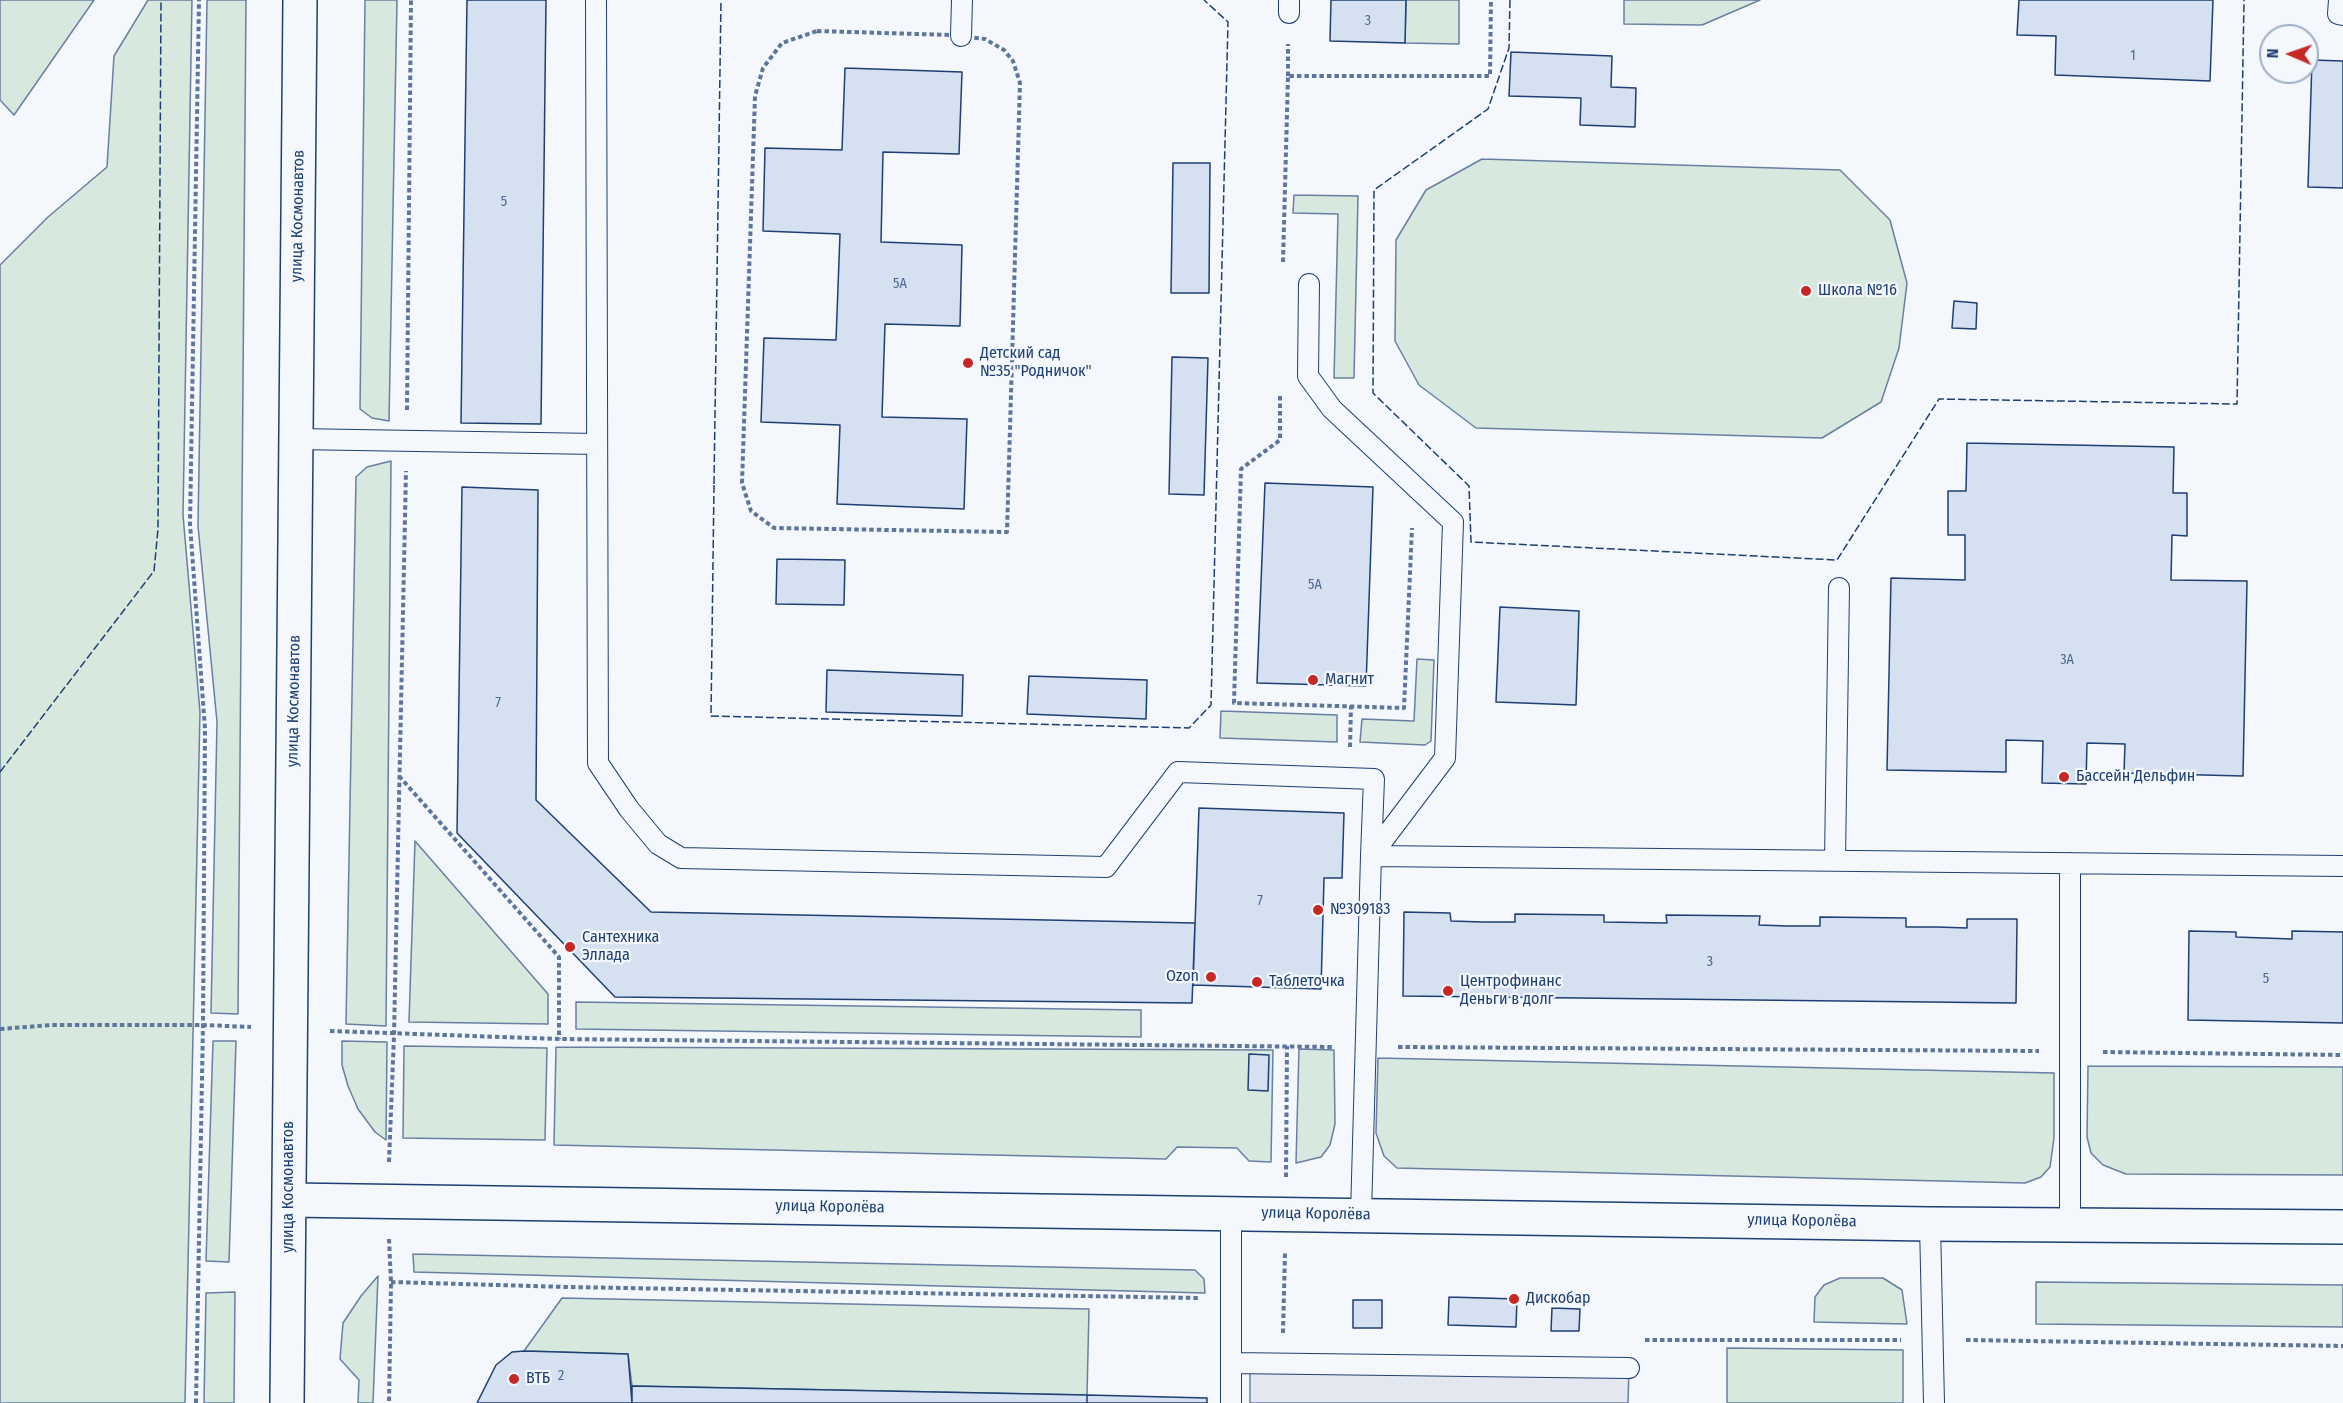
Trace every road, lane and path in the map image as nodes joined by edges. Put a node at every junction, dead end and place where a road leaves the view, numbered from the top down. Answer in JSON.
{"nodes":[{"id":1,"x":199,"y":0,"type":"edge"},
{"id":2,"x":300,"y":0,"type":"edge"},
{"id":3,"x":411,"y":0,"type":"edge"},
{"id":4,"x":596,"y":0,"type":"edge"},
{"id":5,"x":962,"y":0,"type":"edge"},
{"id":6,"x":2339,"y":0,"type":"edge"},
{"id":7,"x":2343,"y":15,"type":"edge"},
{"id":8,"x":961,"y":36,"type":"junction"},
{"id":9,"x":1309,"y":284,"type":"dead end"},
{"id":10,"x":296,"y":439,"type":"junction"},
{"id":11,"x":406,"y":440,"type":"junction"},
{"id":12,"x":597,"y":444,"type":"junction"},
{"id":13,"x":1414,"y":486,"type":"junction"},
{"id":14,"x":1839,"y":588,"type":"dead end"},
{"id":15,"x":398,"y":775,"type":"junction"},
{"id":16,"x":1349,"y":778,"type":"junction"},
{"id":17,"x":1371,"y":856,"type":"junction"},
{"id":18,"x":1835,"y":860,"type":"junction"},
{"id":19,"x":2070,"y":863,"type":"junction"},
{"id":20,"x":2343,"y":866,"type":"edge"},
{"id":21,"x":203,"y":1024,"type":"junction"},
{"id":22,"x":0,"y":1029,"type":"edge"},
{"id":23,"x":291,"y":1029,"type":"junction"},
{"id":24,"x":394,"y":1035,"type":"junction"},
{"id":25,"x":559,"y":1039,"type":"junction"},
{"id":26,"x":1366,"y":1047,"type":"junction"},
{"id":27,"x":2070,"y":1052,"type":"junction"},
{"id":28,"x":2343,"y":1055,"type":"edge"},
{"id":29,"x":290,"y":1200,"type":"junction"},
{"id":30,"x":387,"y":1202,"type":"junction"},
{"id":31,"x":1231,"y":1213,"type":"junction"},
{"id":32,"x":1361,"y":1214,"type":"junction"},
{"id":33,"x":1930,"y":1224,"type":"junction"},
{"id":34,"x":2070,"y":1225,"type":"junction"},
{"id":35,"x":2343,"y":1227,"type":"edge"},
{"id":36,"x":391,"y":1282,"type":"junction"},
{"id":37,"x":1231,"y":1299,"type":"junction"},
{"id":38,"x":1283,"y":1339,"type":"dead end"},
{"id":39,"x":1637,"y":1340,"type":"dead end"},
{"id":40,"x":1933,"y":1340,"type":"junction"},
{"id":41,"x":2343,"y":1346,"type":"edge"},
{"id":42,"x":1232,"y":1364,"type":"junction"},
{"id":43,"x":1629,"y":1368,"type":"dead end"},
{"id":44,"x":196,"y":1403,"type":"edge"},
{"id":45,"x":287,"y":1403,"type":"edge"},
{"id":46,"x":389,"y":1403,"type":"edge"},
{"id":47,"x":1231,"y":1403,"type":"edge"},
{"id":48,"x":1934,"y":1403,"type":"edge"}],
"edges":[{"from":1,"to":21,"type":"path"},
{"from":2,"to":10,"type":"main road","name":"улица Космонавтов"},
{"from":3,"to":11,"type":"path"},
{"from":4,"to":12,"type":"lane"},
{"from":5,"to":8,"type":"lane"},
{"from":6,"to":7,"type":"lane"},
{"from":8,"to":8,"type":"path"},
{"from":9,"to":13,"type":"lane"},
{"from":10,"to":11,"type":"lane"},
{"from":10,"to":23,"type":"main road","name":"улица Космонавтов"},
{"from":11,"to":12,"type":"lane"},
{"from":11,"to":15,"type":"path"},
{"from":12,"to":16,"type":"lane"},
{"from":13,"to":16,"type":"path"},
{"from":13,"to":17,"type":"lane"},
{"from":14,"to":18,"type":"lane"},
{"from":15,"to":24,"type":"path"},
{"from":15,"to":25,"type":"path"},
{"from":16,"to":17,"type":"lane"},
{"from":17,"to":18,"type":"lane"},
{"from":17,"to":26,"type":"lane"},
{"from":18,"to":19,"type":"lane"},
{"from":19,"to":20,"type":"lane"},
{"from":19,"to":27,"type":"lane"},
{"from":21,"to":22,"type":"path"},
{"from":21,"to":23,"type":"path"},
{"from":21,"to":44,"type":"path"},
{"from":23,"to":24,"type":"path"},
{"from":23,"to":29,"type":"main road","name":"улица Космонавтов"},
{"from":24,"to":25,"type":"path"},
{"from":24,"to":30,"type":"path"},
{"from":25,"to":26,"type":"path"},
{"from":26,"to":27,"type":"path"},
{"from":26,"to":32,"type":"lane"},
{"from":27,"to":28,"type":"path"},
{"from":27,"to":34,"type":"lane"},
{"from":29,"to":30,"type":"main road","name":"улица Королёва"},
{"from":29,"to":45,"type":"main road","name":"улица Космонавтов"},
{"from":30,"to":31,"type":"main road","name":"улица Королёва"},
{"from":30,"to":36,"type":"path"},
{"from":31,"to":32,"type":"main road","name":"улица Королёва"},
{"from":31,"to":37,"type":"lane"},
{"from":32,"to":33,"type":"main road","name":"улица Королёва"},
{"from":33,"to":34,"type":"main road","name":"улица Королёва"},
{"from":33,"to":40,"type":"lane"},
{"from":34,"to":35,"type":"main road","name":"улица Королёва"},
{"from":36,"to":37,"type":"path"},
{"from":36,"to":46,"type":"path"},
{"from":37,"to":38,"type":"path"},
{"from":37,"to":42,"type":"lane"},
{"from":39,"to":40,"type":"path"},
{"from":40,"to":41,"type":"path"},
{"from":40,"to":48,"type":"lane"},
{"from":42,"to":43,"type":"lane"},
{"from":42,"to":47,"type":"lane"}]}
